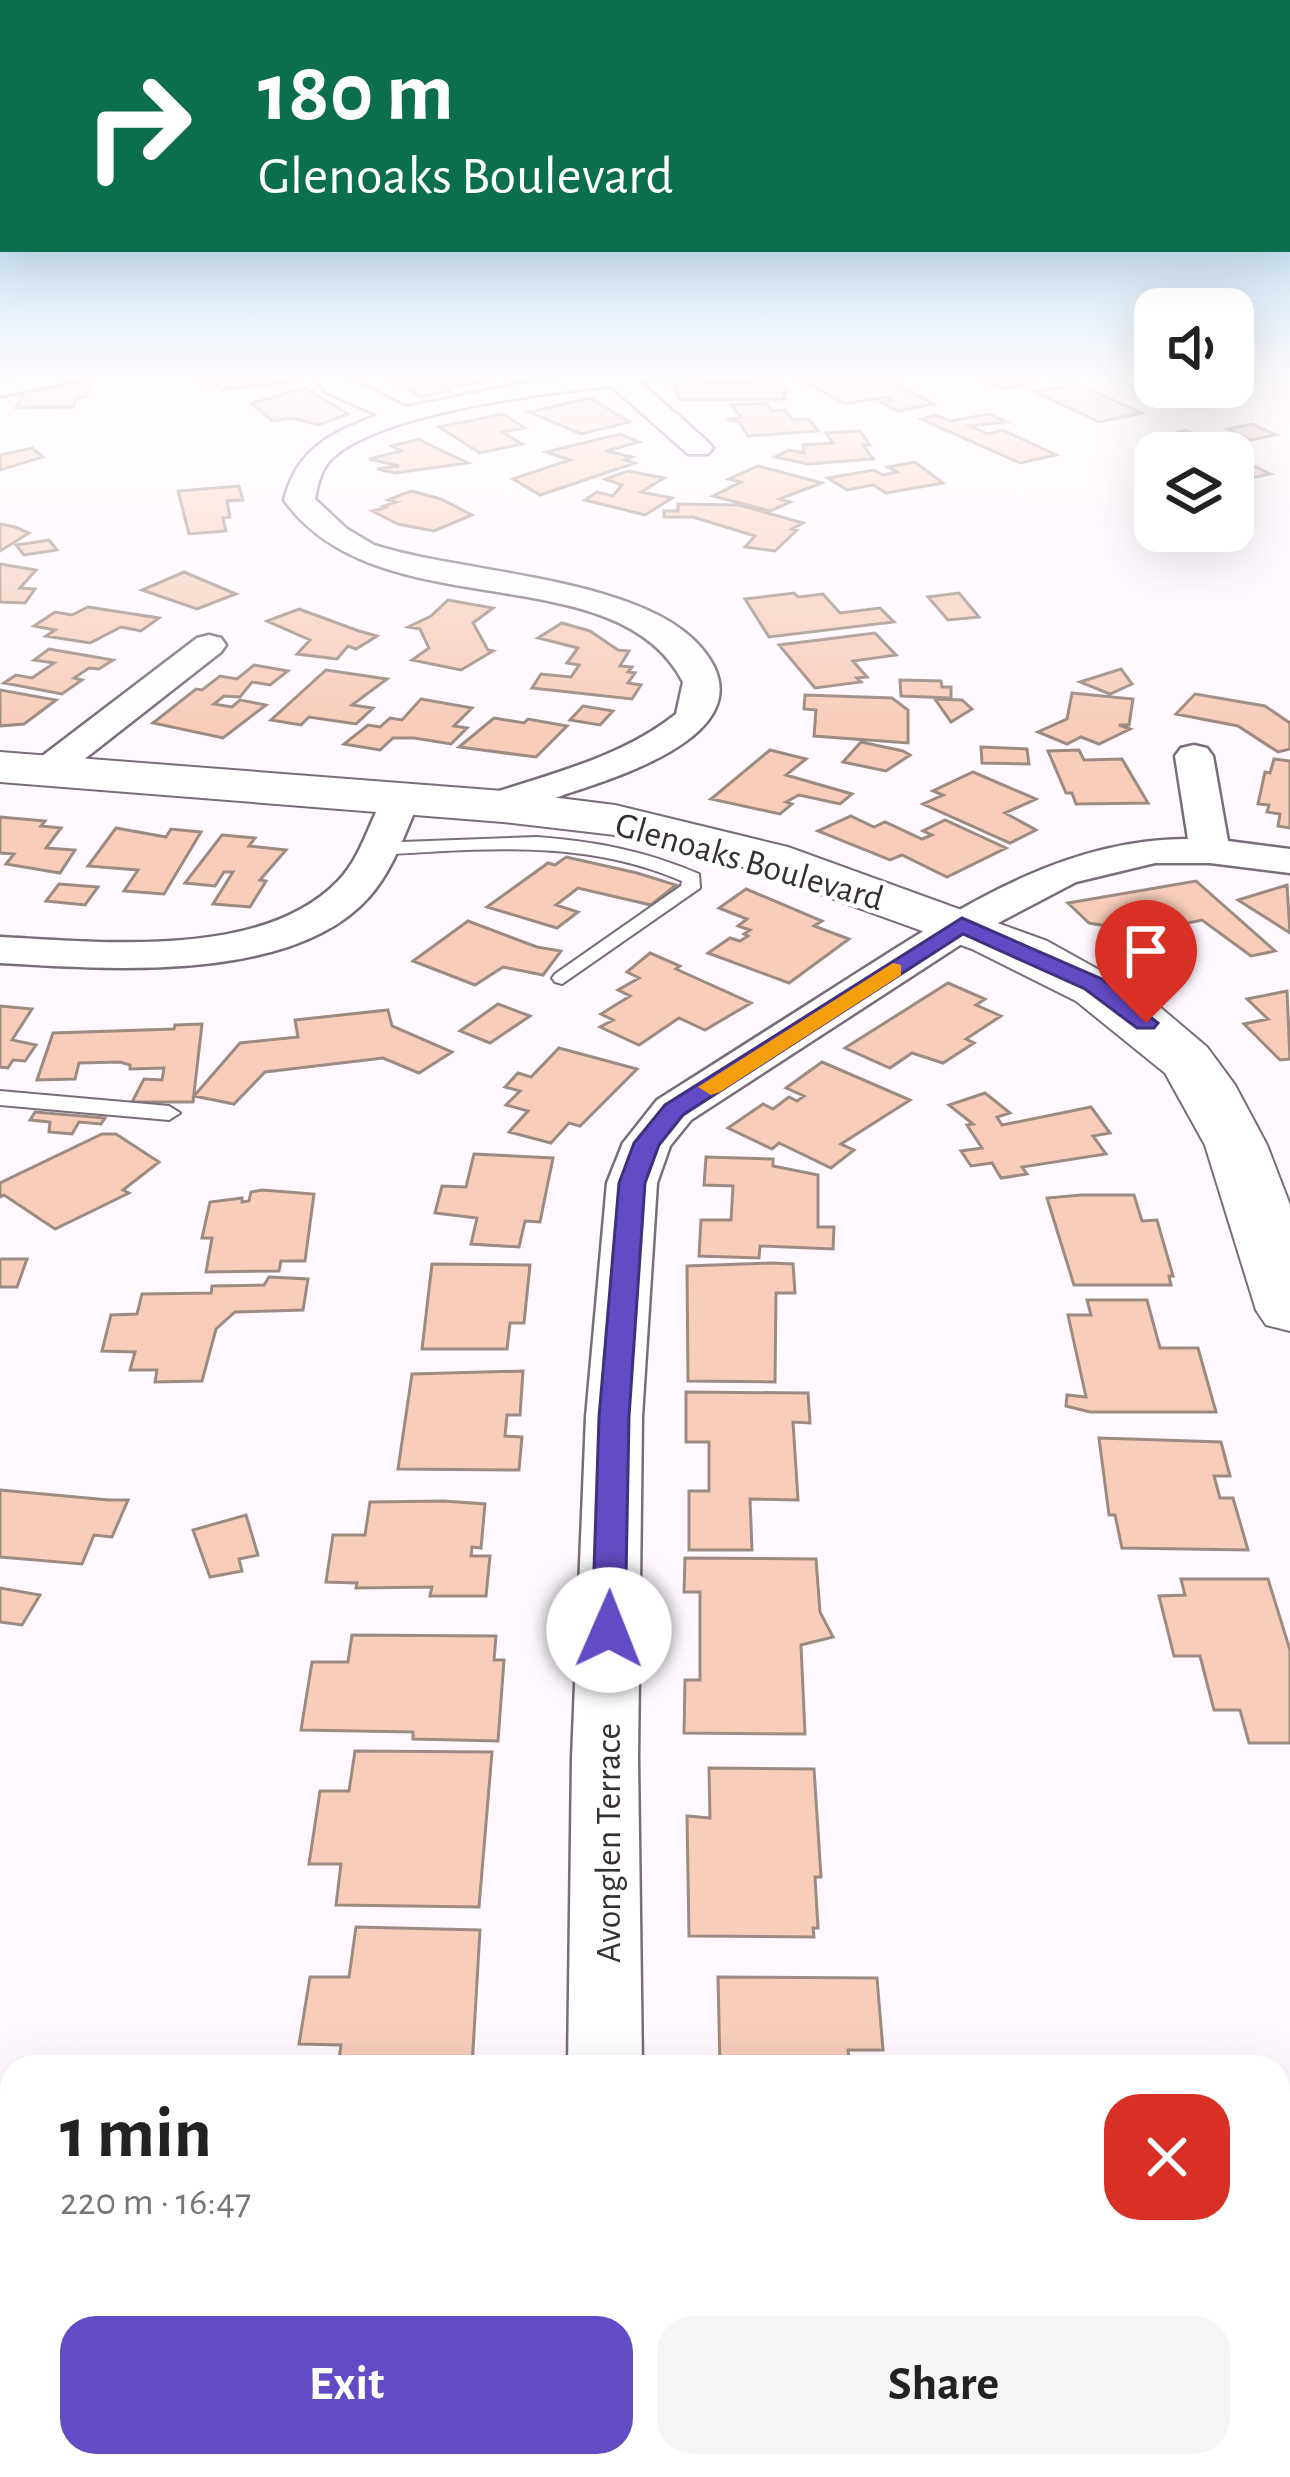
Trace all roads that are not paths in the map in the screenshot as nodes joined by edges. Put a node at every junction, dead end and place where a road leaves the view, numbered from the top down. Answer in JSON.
{"nodes":[{"id":1,"x":301,"y":490,"type":"edge"},
{"id":2,"x":209,"y":645,"type":"dead end"},
{"id":3,"x":1194,"y":756,"type":"dead end"},
{"id":4,"x":23,"y":769,"type":"edge"},
{"id":5,"x":400,"y":799,"type":"junction"},
{"id":6,"x":492,"y":806,"type":"junction"},
{"id":7,"x":375,"y":849,"type":"junction"},
{"id":8,"x":1210,"y":851,"type":"junction"},
{"id":9,"x":1290,"y":861,"type":"edge"},
{"id":10,"x":962,"y":925,"type":"junction"},
{"id":11,"x":0,"y":950,"type":"edge"},
{"id":12,"x":562,"y":978,"type":"dead end"},
{"id":13,"x":0,"y":1098,"type":"edge"},
{"id":14,"x":169,"y":1113,"type":"dead end"},
{"id":15,"x":1290,"y":1310,"type":"edge"},
{"id":16,"x":605,"y":2055,"type":"edge"}],
"edges":[{"from":1,"to":6,"type":"street"},
{"from":2,"to":4,"type":"street"},
{"from":3,"to":8,"type":"street"},
{"from":4,"to":5,"type":"street","name":"Glenoaks Boulevard"},
{"from":5,"to":6,"type":"street","name":"Glenoaks Boulevard"},
{"from":5,"to":7,"type":"street"},
{"from":6,"to":10,"type":"street","name":"Glenoaks Boulevard"},
{"from":7,"to":11,"type":"street"},
{"from":7,"to":12,"type":"lane"},
{"from":8,"to":9,"type":"street","name":"Avonglen Terrace"},
{"from":8,"to":10,"type":"street","name":"Avonglen Terrace"},
{"from":10,"to":15,"type":"street","name":"Glenoaks Boulevard"},
{"from":10,"to":16,"type":"street","name":"Avonglen Terrace"},
{"from":13,"to":14,"type":"lane"}]}
